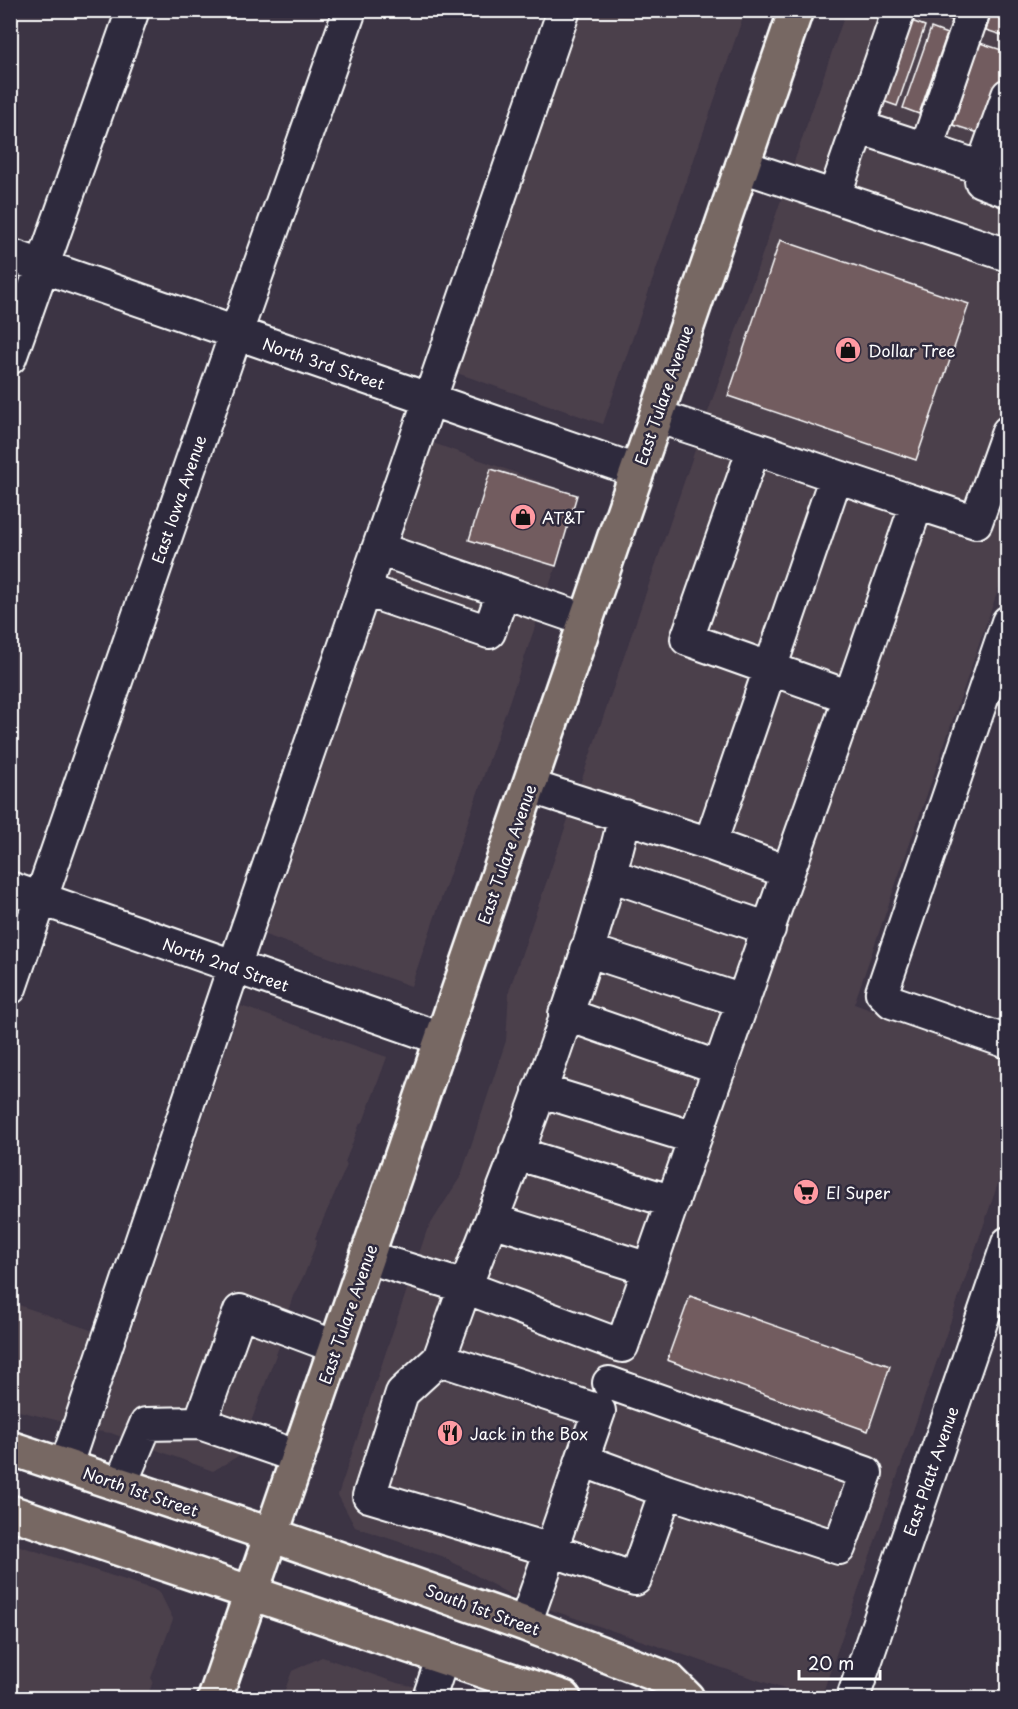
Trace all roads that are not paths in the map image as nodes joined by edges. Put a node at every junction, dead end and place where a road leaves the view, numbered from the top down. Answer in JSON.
{"nodes":[{"id":1,"x":133,"y":10,"type":"edge"},
{"id":2,"x":350,"y":10,"type":"edge"},
{"id":3,"x":564,"y":10,"type":"edge"},
{"id":4,"x":796,"y":10,"type":"edge"},
{"id":5,"x":899,"y":10,"type":"edge"},
{"id":6,"x":974,"y":10,"type":"edge"},
{"id":7,"x":1008,"y":95,"type":"edge"},
{"id":8,"x":858,"y":127,"type":"junction"},
{"id":9,"x":926,"y":149,"type":"junction"},
{"id":10,"x":742,"y":166,"type":"junction"},
{"id":11,"x":982,"y":168,"type":"junction"},
{"id":12,"x":1008,"y":190,"type":"edge"},
{"id":13,"x":834,"y":197,"type":"junction"},
{"id":14,"x":10,"y":255,"type":"edge"},
{"id":15,"x":1008,"y":255,"type":"edge"},
{"id":16,"x":42,"y":266,"type":"junction"},
{"id":17,"x":236,"y":333,"type":"junction"},
{"id":18,"x":10,"y":358,"type":"edge"},
{"id":19,"x":430,"y":399,"type":"junction"},
{"id":20,"x":656,"y":416,"type":"junction"},
{"id":21,"x":1008,"y":432,"type":"edge"},
{"id":22,"x":754,"y":448,"type":"junction"},
{"id":23,"x":637,"y":471,"type":"junction"},
{"id":24,"x":836,"y":476,"type":"junction"},
{"id":25,"x":917,"y":503,"type":"junction"},
{"id":26,"x":378,"y":549,"type":"junction"},
{"id":27,"x":364,"y":590,"type":"junction"},
{"id":28,"x":503,"y":592,"type":"junction"},
{"id":29,"x":586,"y":620,"type":"junction"},
{"id":30,"x":1008,"y":622,"type":"edge"},
{"id":31,"x":769,"y":668,"type":"junction"},
{"id":32,"x":850,"y":696,"type":"junction"},
{"id":33,"x":529,"y":786,"type":"junction"},
{"id":34,"x":625,"y":816,"type":"junction"},
{"id":35,"x":710,"y":843,"type":"junction"},
{"id":36,"x":788,"y":872,"type":"junction"},
{"id":37,"x":610,"y":875,"type":"junction"},
{"id":38,"x":10,"y":888,"type":"edge"},
{"id":39,"x":41,"y":898,"type":"junction"},
{"id":40,"x":769,"y":929,"type":"junction"},
{"id":41,"x":586,"y":950,"type":"junction"},
{"id":42,"x":234,"y":967,"type":"junction"},
{"id":43,"x":10,"y":988,"type":"edge"},
{"id":44,"x":743,"y":1001,"type":"junction"},
{"id":45,"x":565,"y":1014,"type":"junction"},
{"id":46,"x":442,"y":1039,"type":"junction"},
{"id":47,"x":1008,"y":1042,"type":"edge"},
{"id":48,"x":720,"y":1068,"type":"junction"},
{"id":49,"x":539,"y":1090,"type":"junction"},
{"id":50,"x":695,"y":1138,"type":"junction"},
{"id":51,"x":516,"y":1153,"type":"junction"},
{"id":52,"x":673,"y":1202,"type":"junction"},
{"id":53,"x":492,"y":1220,"type":"junction"},
{"id":54,"x":1008,"y":1243,"type":"edge"},
{"id":55,"x":367,"y":1257,"type":"junction"},
{"id":56,"x":649,"y":1269,"type":"junction"},
{"id":57,"x":465,"y":1287,"type":"junction"},
{"id":58,"x":622,"y":1346,"type":"junction"},
{"id":59,"x":336,"y":1347,"type":"junction"},
{"id":60,"x":439,"y":1359,"type":"junction"},
{"id":61,"x":604,"y":1397,"type":"junction"},
{"id":62,"x":200,"y":1423,"type":"junction"},
{"id":63,"x":10,"y":1448,"type":"edge"},
{"id":64,"x":299,"y":1456,"type":"junction"},
{"id":65,"x":582,"y":1460,"type":"junction"},
{"id":66,"x":66,"y":1465,"type":"junction"},
{"id":67,"x":121,"y":1484,"type":"junction"},
{"id":68,"x":666,"y":1491,"type":"junction"},
{"id":69,"x":10,"y":1512,"type":"edge"},
{"id":70,"x":272,"y":1535,"type":"junction"},
{"id":71,"x":551,"y":1550,"type":"junction"},
{"id":72,"x":252,"y":1593,"type":"junction"},
{"id":73,"x":525,"y":1624,"type":"junction"},
{"id":74,"x":442,"y":1659,"type":"junction"},
{"id":75,"x":215,"y":1698,"type":"edge"},
{"id":76,"x":429,"y":1698,"type":"edge"},
{"id":77,"x":564,"y":1698,"type":"edge"},
{"id":78,"x":687,"y":1698,"type":"edge"},
{"id":79,"x":853,"y":1698,"type":"edge"}],
"edges":[{"from":1,"to":16,"type":"street"},
{"from":2,"to":17,"type":"street","name":"East Iowa Avenue"},
{"from":3,"to":19,"type":"street"},
{"from":4,"to":10,"type":"main road","name":"East Tulare Avenue"},
{"from":5,"to":8,"type":"street"},
{"from":6,"to":9,"type":"street"},
{"from":7,"to":11,"type":"street"},
{"from":8,"to":9,"type":"street"},
{"from":8,"to":13,"type":"street"},
{"from":9,"to":11,"type":"street"},
{"from":10,"to":13,"type":"street"},
{"from":10,"to":20,"type":"main road","name":"East Tulare Avenue"},
{"from":11,"to":12,"type":"street"},
{"from":13,"to":15,"type":"street"},
{"from":14,"to":16,"type":"street","name":"North 3rd Street"},
{"from":16,"to":17,"type":"street","name":"North 3rd Street"},
{"from":16,"to":18,"type":"street"},
{"from":17,"to":19,"type":"street","name":"North 3rd Street"},
{"from":17,"to":39,"type":"street","name":"East Iowa Avenue"},
{"from":19,"to":23,"type":"street","name":"North 3rd Street"},
{"from":19,"to":26,"type":"street"},
{"from":20,"to":22,"type":"street"},
{"from":20,"to":23,"type":"main road","name":"East Tulare Avenue"},
{"from":21,"to":25,"type":"street"},
{"from":22,"to":24,"type":"street"},
{"from":22,"to":31,"type":"street"},
{"from":23,"to":29,"type":"main road","name":"East Tulare Avenue"},
{"from":24,"to":25,"type":"street"},
{"from":24,"to":31,"type":"street"},
{"from":25,"to":32,"type":"street"},
{"from":26,"to":27,"type":"street"},
{"from":26,"to":28,"type":"street"},
{"from":27,"to":28,"type":"street"},
{"from":27,"to":42,"type":"street"},
{"from":28,"to":29,"type":"street"},
{"from":29,"to":33,"type":"main road","name":"East Tulare Avenue"},
{"from":30,"to":47,"type":"street"},
{"from":31,"to":32,"type":"street"},
{"from":31,"to":35,"type":"street"},
{"from":32,"to":36,"type":"street"},
{"from":33,"to":34,"type":"street"},
{"from":33,"to":46,"type":"main road","name":"East Tulare Avenue"},
{"from":34,"to":35,"type":"street"},
{"from":34,"to":37,"type":"street"},
{"from":35,"to":36,"type":"street"},
{"from":36,"to":40,"type":"street"},
{"from":37,"to":40,"type":"street"},
{"from":37,"to":41,"type":"street"},
{"from":38,"to":39,"type":"street","name":"North 2nd Street"},
{"from":39,"to":42,"type":"street","name":"North 2nd Street"},
{"from":39,"to":43,"type":"street","name":"East Iowa Avenue"},
{"from":40,"to":44,"type":"street"},
{"from":41,"to":44,"type":"street"},
{"from":41,"to":45,"type":"street"},
{"from":42,"to":46,"type":"street","name":"North 2nd Street"},
{"from":42,"to":66,"type":"street"},
{"from":44,"to":48,"type":"street"},
{"from":45,"to":48,"type":"street"},
{"from":45,"to":49,"type":"street"},
{"from":46,"to":55,"type":"main road","name":"East Tulare Avenue"},
{"from":48,"to":50,"type":"street"},
{"from":49,"to":50,"type":"street"},
{"from":49,"to":51,"type":"street"},
{"from":50,"to":52,"type":"street"},
{"from":51,"to":52,"type":"street"},
{"from":51,"to":53,"type":"street"},
{"from":52,"to":56,"type":"street"},
{"from":53,"to":56,"type":"street"},
{"from":53,"to":57,"type":"street"},
{"from":54,"to":79,"type":"street","name":"East Platt Avenue"},
{"from":55,"to":57,"type":"street"},
{"from":55,"to":59,"type":"main road","name":"East Tulare Avenue"},
{"from":56,"to":58,"type":"street"},
{"from":57,"to":58,"type":"street"},
{"from":57,"to":60,"type":"street"},
{"from":58,"to":61,"type":"street"},
{"from":59,"to":62,"type":"street"},
{"from":59,"to":64,"type":"main road","name":"East Tulare Avenue"},
{"from":60,"to":61,"type":"street"},
{"from":60,"to":71,"type":"street"},
{"from":61,"to":65,"type":"street"},
{"from":61,"to":68,"type":"street"},
{"from":62,"to":64,"type":"street"},
{"from":62,"to":67,"type":"street"},
{"from":63,"to":66,"type":"main road","name":"North 1st Street"},
{"from":64,"to":70,"type":"main road","name":"East Tulare Avenue"},
{"from":65,"to":68,"type":"street"},
{"from":65,"to":71,"type":"street"},
{"from":66,"to":67,"type":"main road","name":"North 1st Street"},
{"from":67,"to":70,"type":"main road","name":"North 1st Street"},
{"from":68,"to":71,"type":"street"},
{"from":69,"to":72,"type":"main road"},
{"from":70,"to":72,"type":"main road","name":"East Tulare Avenue"},
{"from":70,"to":73,"type":"main road","name":"South 1st Street"},
{"from":71,"to":73,"type":"street"},
{"from":72,"to":74,"type":"main road"},
{"from":72,"to":75,"type":"main road","name":"East Tulare Avenue"},
{"from":73,"to":78,"type":"main road","name":"South 1st Street"},
{"from":74,"to":76,"type":"street"},
{"from":74,"to":77,"type":"main road"}]}
